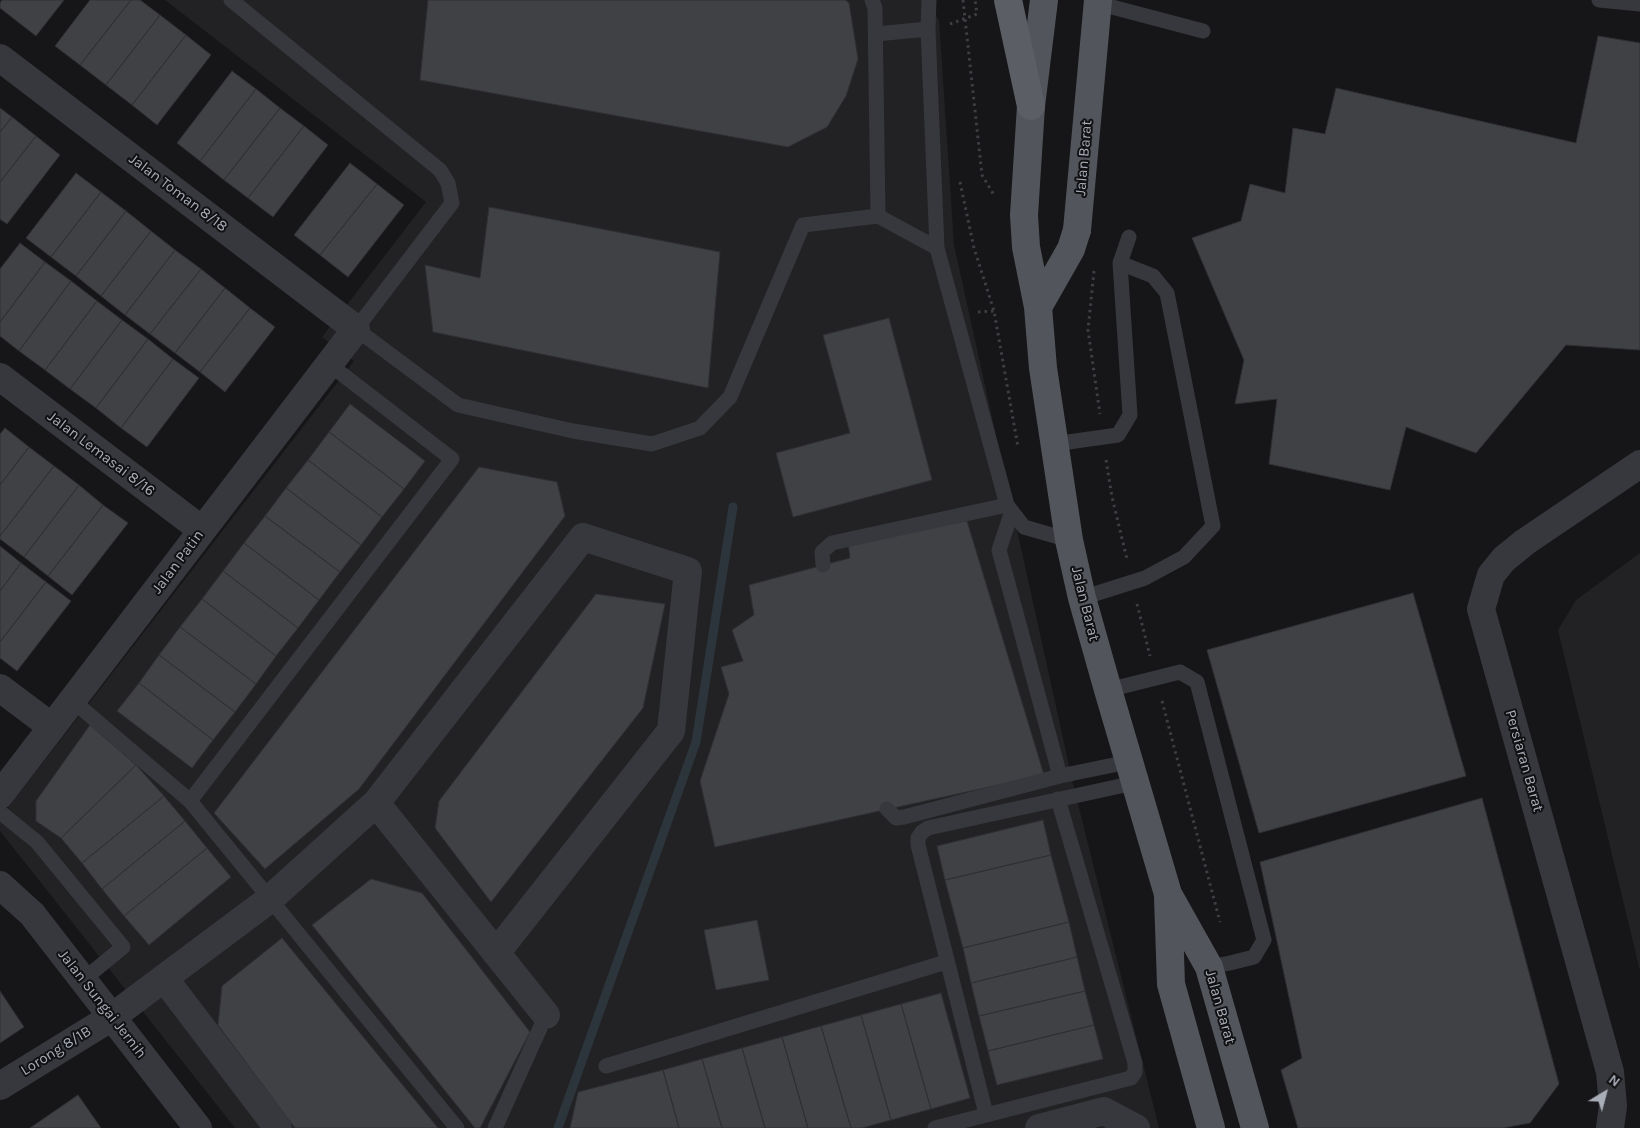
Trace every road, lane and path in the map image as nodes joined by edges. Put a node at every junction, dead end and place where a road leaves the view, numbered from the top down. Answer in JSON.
{"nodes":[{"id":1,"x":231,"y":0,"type":"edge"},
{"id":2,"x":872,"y":0,"type":"edge"},
{"id":3,"x":928,"y":0,"type":"edge"},
{"id":4,"x":963,"y":0,"type":"edge"},
{"id":5,"x":975,"y":0,"type":"edge"},
{"id":6,"x":1008,"y":0,"type":"edge"},
{"id":7,"x":1044,"y":0,"type":"edge"},
{"id":8,"x":1086,"y":0,"type":"edge"},
{"id":9,"x":1098,"y":0,"type":"edge"},
{"id":10,"x":1599,"y":0,"type":"edge"},
{"id":11,"x":1640,"y":4,"type":"edge"},
{"id":12,"x":966,"y":19,"type":"junction"},
{"id":13,"x":928,"y":29,"type":"junction"},
{"id":14,"x":1202,"y":31,"type":"dead end"},
{"id":15,"x":951,"y":33,"type":"dead end"},
{"id":16,"x":876,"y":34,"type":"junction"},
{"id":17,"x":0,"y":58,"type":"edge"},
{"id":18,"x":1031,"y":106,"type":"junction"},
{"id":19,"x":959,"y":178,"type":"dead end"},
{"id":20,"x":996,"y":199,"type":"dead end"},
{"id":21,"x":878,"y":216,"type":"junction"},
{"id":22,"x":1129,"y":238,"type":"dead end"},
{"id":23,"x":937,"y":248,"type":"junction"},
{"id":24,"x":1094,"y":262,"type":"dead end"},
{"id":25,"x":1120,"y":263,"type":"junction"},
{"id":26,"x":1038,"y":307,"type":"junction"},
{"id":27,"x":356,"y":329,"type":"junction"},
{"id":28,"x":329,"y":364,"type":"junction"},
{"id":29,"x":0,"y":377,"type":"edge"},
{"id":30,"x":1103,"y":437,"type":"junction"},
{"id":31,"x":1054,"y":444,"type":"junction"},
{"id":32,"x":1018,"y":448,"type":"dead end"},
{"id":33,"x":1640,"y":464,"type":"edge"},
{"id":34,"x":1009,"y":508,"type":"junction"},
{"id":35,"x":202,"y":530,"type":"junction"},
{"id":36,"x":1069,"y":540,"type":"junction"},
{"id":37,"x":823,"y":565,"type":"dead end"},
{"id":38,"x":1132,"y":582,"type":"junction"},
{"id":39,"x":1082,"y":598,"type":"junction"},
{"id":40,"x":1156,"y":678,"type":"junction"},
{"id":41,"x":0,"y":688,"type":"edge"},
{"id":42,"x":1108,"y":690,"type":"junction"},
{"id":43,"x":72,"y":700,"type":"junction"},
{"id":44,"x":52,"y":727,"type":"junction"},
{"id":45,"x":1131,"y":772,"type":"junction"},
{"id":46,"x":1060,"y":776,"type":"junction"},
{"id":47,"x":0,"y":795,"type":"edge"},
{"id":48,"x":1058,"y":799,"type":"junction"},
{"id":49,"x":190,"y":801,"type":"junction"},
{"id":50,"x":376,"y":803,"type":"junction"},
{"id":51,"x":887,"y":809,"type":"dead end"},
{"id":52,"x":0,"y":812,"type":"edge"},
{"id":53,"x":0,"y":885,"type":"edge"},
{"id":54,"x":1168,"y":894,"type":"junction"},
{"id":55,"x":270,"y":899,"type":"junction"},
{"id":56,"x":496,"y":953,"type":"junction"},
{"id":57,"x":946,"y":962,"type":"junction"},
{"id":58,"x":1220,"y":965,"type":"junction"},
{"id":59,"x":164,"y":978,"type":"junction"},
{"id":60,"x":84,"y":980,"type":"junction"},
{"id":61,"x":546,"y":1015,"type":"joint"},
{"id":62,"x":112,"y":1017,"type":"junction"},
{"id":63,"x":606,"y":1066,"type":"dead end"},
{"id":64,"x":0,"y":1086,"type":"edge"},
{"id":65,"x":1098,"y":1109,"type":"edge"},
{"id":66,"x":986,"y":1114,"type":"junction"},
{"id":67,"x":1049,"y":1125,"type":"edge"},
{"id":68,"x":198,"y":1128,"type":"edge"},
{"id":69,"x":278,"y":1128,"type":"edge"},
{"id":70,"x":457,"y":1128,"type":"edge"},
{"id":71,"x":495,"y":1128,"type":"edge"},
{"id":72,"x":935,"y":1128,"type":"edge"},
{"id":73,"x":1136,"y":1128,"type":"edge"},
{"id":74,"x":1211,"y":1128,"type":"edge"},
{"id":75,"x":1255,"y":1128,"type":"edge"},
{"id":76,"x":1610,"y":1128,"type":"edge"}],
"edges":[{"from":1,"to":27,"type":"lane"},
{"from":2,"to":16,"type":"lane"},
{"from":3,"to":13,"type":"lane"},
{"from":4,"to":12,"type":"path"},
{"from":5,"to":12,"type":"path"},
{"from":6,"to":18,"type":"highway"},
{"from":7,"to":18,"type":"main road","name":"Jalan Barat"},
{"from":8,"to":14,"type":"lane"},
{"from":9,"to":26,"type":"main road","name":"Jalan Barat","bridge":true},
{"from":10,"to":11,"type":"lane"},
{"from":12,"to":15,"type":"path"},
{"from":12,"to":20,"type":"path"},
{"from":13,"to":16,"type":"lane"},
{"from":13,"to":23,"type":"lane"},
{"from":16,"to":21,"type":"lane"},
{"from":17,"to":27,"type":"street","name":"Jalan Toman 8/18"},
{"from":18,"to":26,"type":"main road","name":"Jalan Barat"},
{"from":19,"to":32,"type":"path"},
{"from":21,"to":23,"type":"lane"},
{"from":21,"to":27,"type":"lane"},
{"from":22,"to":25,"type":"lane"},
{"from":23,"to":34,"type":"lane"},
{"from":24,"to":30,"type":"path"},
{"from":25,"to":30,"type":"lane"},
{"from":25,"to":38,"type":"lane"},
{"from":26,"to":31,"type":"main road","name":"Jalan Barat"},
{"from":27,"to":28,"type":"street","name":"Jalan Patin"},
{"from":28,"to":35,"type":"street","name":"Jalan Patin"},
{"from":28,"to":49,"type":"lane"},
{"from":29,"to":35,"type":"street","name":"Jalan Lemasai 8/16"},
{"from":30,"to":31,"type":"lane"},
{"from":30,"to":38,"type":"path"},
{"from":31,"to":36,"type":"main road","name":"Jalan Barat"},
{"from":33,"to":76,"type":"street","name":"Persiaran Barat"},
{"from":34,"to":36,"type":"lane"},
{"from":34,"to":37,"type":"lane"},
{"from":34,"to":46,"type":"lane"},
{"from":35,"to":43,"type":"street","name":"Jalan Patin"},
{"from":36,"to":39,"type":"main road","name":"Jalan Barat"},
{"from":38,"to":39,"type":"lane"},
{"from":38,"to":40,"type":"path"},
{"from":39,"to":42,"type":"main road","name":"Jalan Barat"},
{"from":40,"to":42,"type":"lane"},
{"from":40,"to":58,"type":"path"},
{"from":40,"to":58,"type":"lane"},
{"from":41,"to":44,"type":"street"},
{"from":42,"to":45,"type":"main road","name":"Jalan Barat"},
{"from":43,"to":44,"type":"street","name":"Jalan Patin"},
{"from":43,"to":49,"type":"lane"},
{"from":44,"to":47,"type":"street","name":"Jalan Patin"},
{"from":45,"to":46,"type":"lane"},
{"from":45,"to":48,"type":"lane"},
{"from":45,"to":54,"type":"main road","name":"Jalan Barat"},
{"from":46,"to":51,"type":"lane"},
{"from":48,"to":57,"type":"lane"},
{"from":48,"to":65,"type":"lane"},
{"from":49,"to":55,"type":"lane"},
{"from":50,"to":55,"type":"street","name":"Lorong 8/1B"},
{"from":50,"to":56,"type":"street"},
{"from":50,"to":56,"type":"street","name":"Lorong 8/1B"},
{"from":52,"to":60,"type":"lane"},
{"from":53,"to":60,"type":"street","name":"Jalan Sungai Jernih"},
{"from":54,"to":58,"type":"main road","name":"Jalan Barat"},
{"from":54,"to":74,"type":"main road","name":"Jalan Barat"},
{"from":55,"to":59,"type":"street","name":"Lorong 8/1B"},
{"from":55,"to":70,"type":"lane"},
{"from":56,"to":61,"type":"street"},
{"from":57,"to":63,"type":"lane"},
{"from":57,"to":66,"type":"lane"},
{"from":58,"to":75,"type":"main road","name":"Jalan Barat"},
{"from":59,"to":62,"type":"street","name":"Lorong 8/1B"},
{"from":59,"to":69,"type":"street"},
{"from":60,"to":62,"type":"street","name":"Jalan Sungai Jernih"},
{"from":61,"to":71,"type":"lane"},
{"from":62,"to":64,"type":"street","name":"Lorong 8/1B"},
{"from":62,"to":68,"type":"street","name":"Jalan Sungai Jernih"},
{"from":65,"to":66,"type":"lane"},
{"from":65,"to":67,"type":"street"},
{"from":65,"to":73,"type":"street"},
{"from":66,"to":72,"type":"lane"}]}
